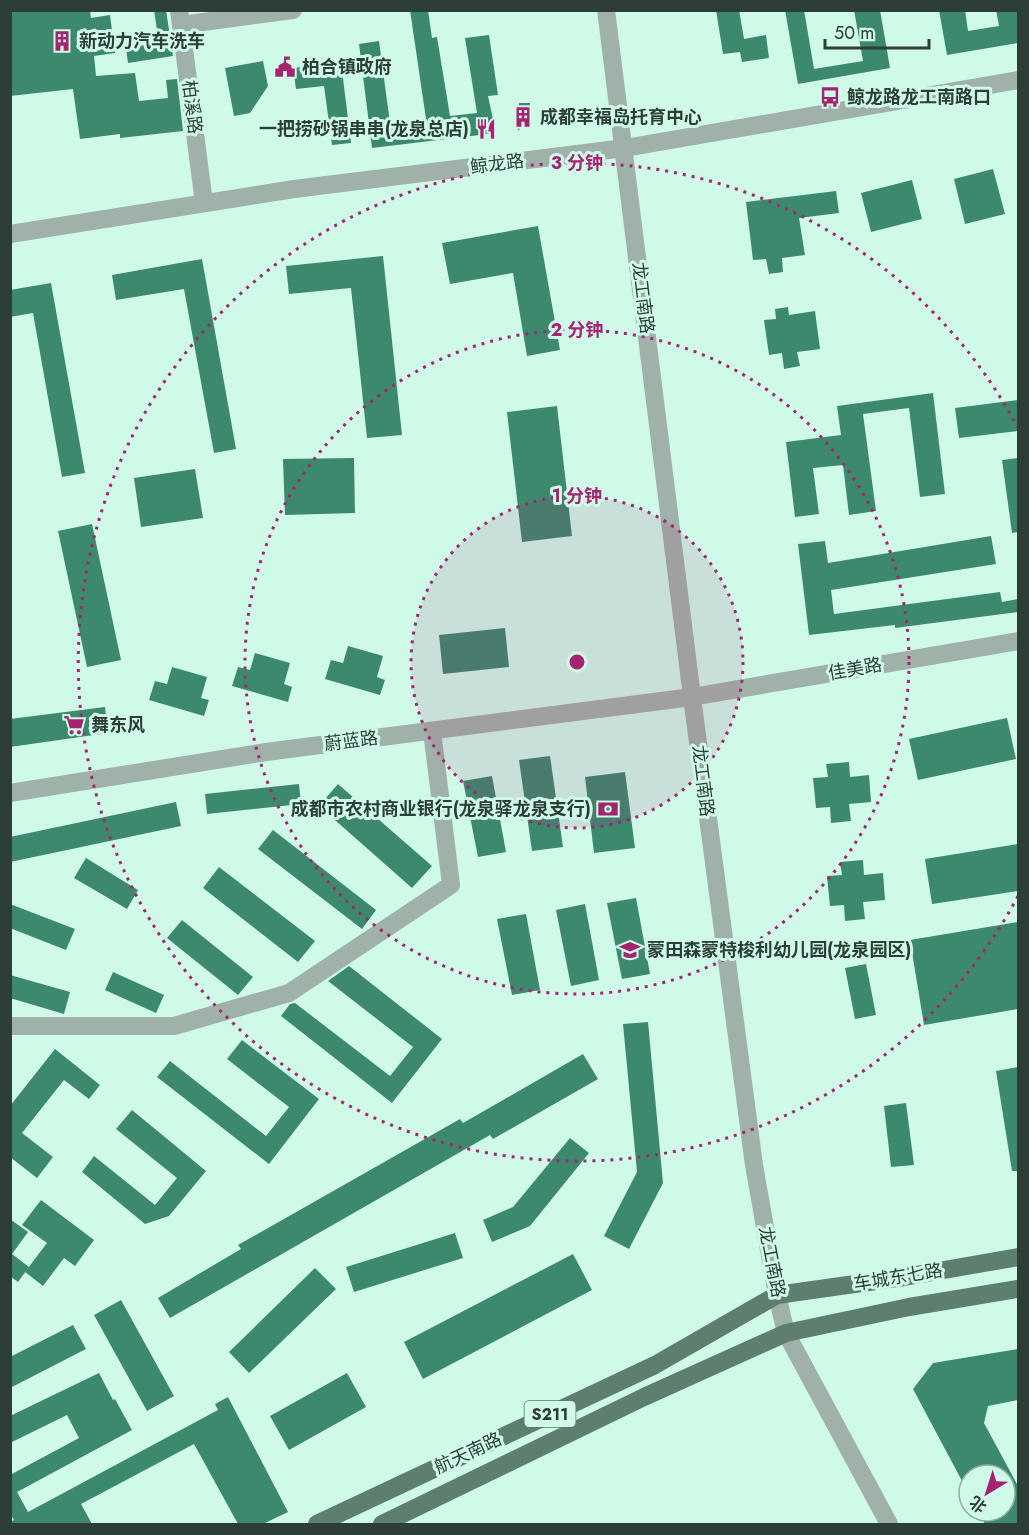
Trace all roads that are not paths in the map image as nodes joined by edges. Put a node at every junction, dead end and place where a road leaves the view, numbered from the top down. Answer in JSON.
{"nodes":[{"id":1,"x":293,"y":10,"type":"edge"},
{"id":2,"x":606,"y":10,"type":"edge"},
{"id":3,"x":180,"y":18,"type":"edge"},
{"id":4,"x":1018,"y":80,"type":"edge"},
{"id":5,"x":625,"y":148,"type":"junction"},
{"id":6,"x":204,"y":204,"type":"junction"},
{"id":7,"x":10,"y":234,"type":"edge"},
{"id":8,"x":1018,"y":641,"type":"edge"},
{"id":9,"x":692,"y":697,"type":"junction"},
{"id":10,"x":432,"y":731,"type":"junction"},
{"id":11,"x":10,"y":792,"type":"edge"},
{"id":12,"x":10,"y":1026,"type":"edge"},
{"id":13,"x":1018,"y":1257,"type":"edge"},
{"id":14,"x":1018,"y":1289,"type":"edge"},
{"id":15,"x":777,"y":1295,"type":"junction"},
{"id":16,"x":786,"y":1333,"type":"junction"},
{"id":17,"x":317,"y":1524,"type":"edge"},
{"id":18,"x":382,"y":1524,"type":"edge"},
{"id":19,"x":889,"y":1524,"type":"edge"}],
"edges":[{"from":1,"to":3,"type":"street"},
{"from":2,"to":5,"type":"street","name":"龙工南路"},
{"from":3,"to":6,"type":"street","name":"柏溪路"},
{"from":4,"to":5,"type":"street","name":"鲸龙路"},
{"from":5,"to":6,"type":"street","name":"鲸龙路"},
{"from":5,"to":9,"type":"street","name":"龙工南路"},
{"from":6,"to":7,"type":"street","name":"鲸龙路"},
{"from":8,"to":9,"type":"street","name":"佳美路"},
{"from":9,"to":10,"type":"street","name":"蔚蓝路"},
{"from":9,"to":15,"type":"street","name":"龙工南路"},
{"from":10,"to":11,"type":"street","name":"蔚蓝路"},
{"from":10,"to":12,"type":"street"},
{"from":13,"to":15,"type":"main road","name":"车城东七路"},
{"from":14,"to":16,"type":"main road","name":"车城东七路"},
{"from":15,"to":16,"type":"street","name":"龙工南路"},
{"from":15,"to":17,"type":"main road","name":"航天南路","number":"S211"},
{"from":16,"to":18,"type":"main road","name":"航天南路","number":"S211"},
{"from":16,"to":19,"type":"street","name":"龙工南路"}]}
